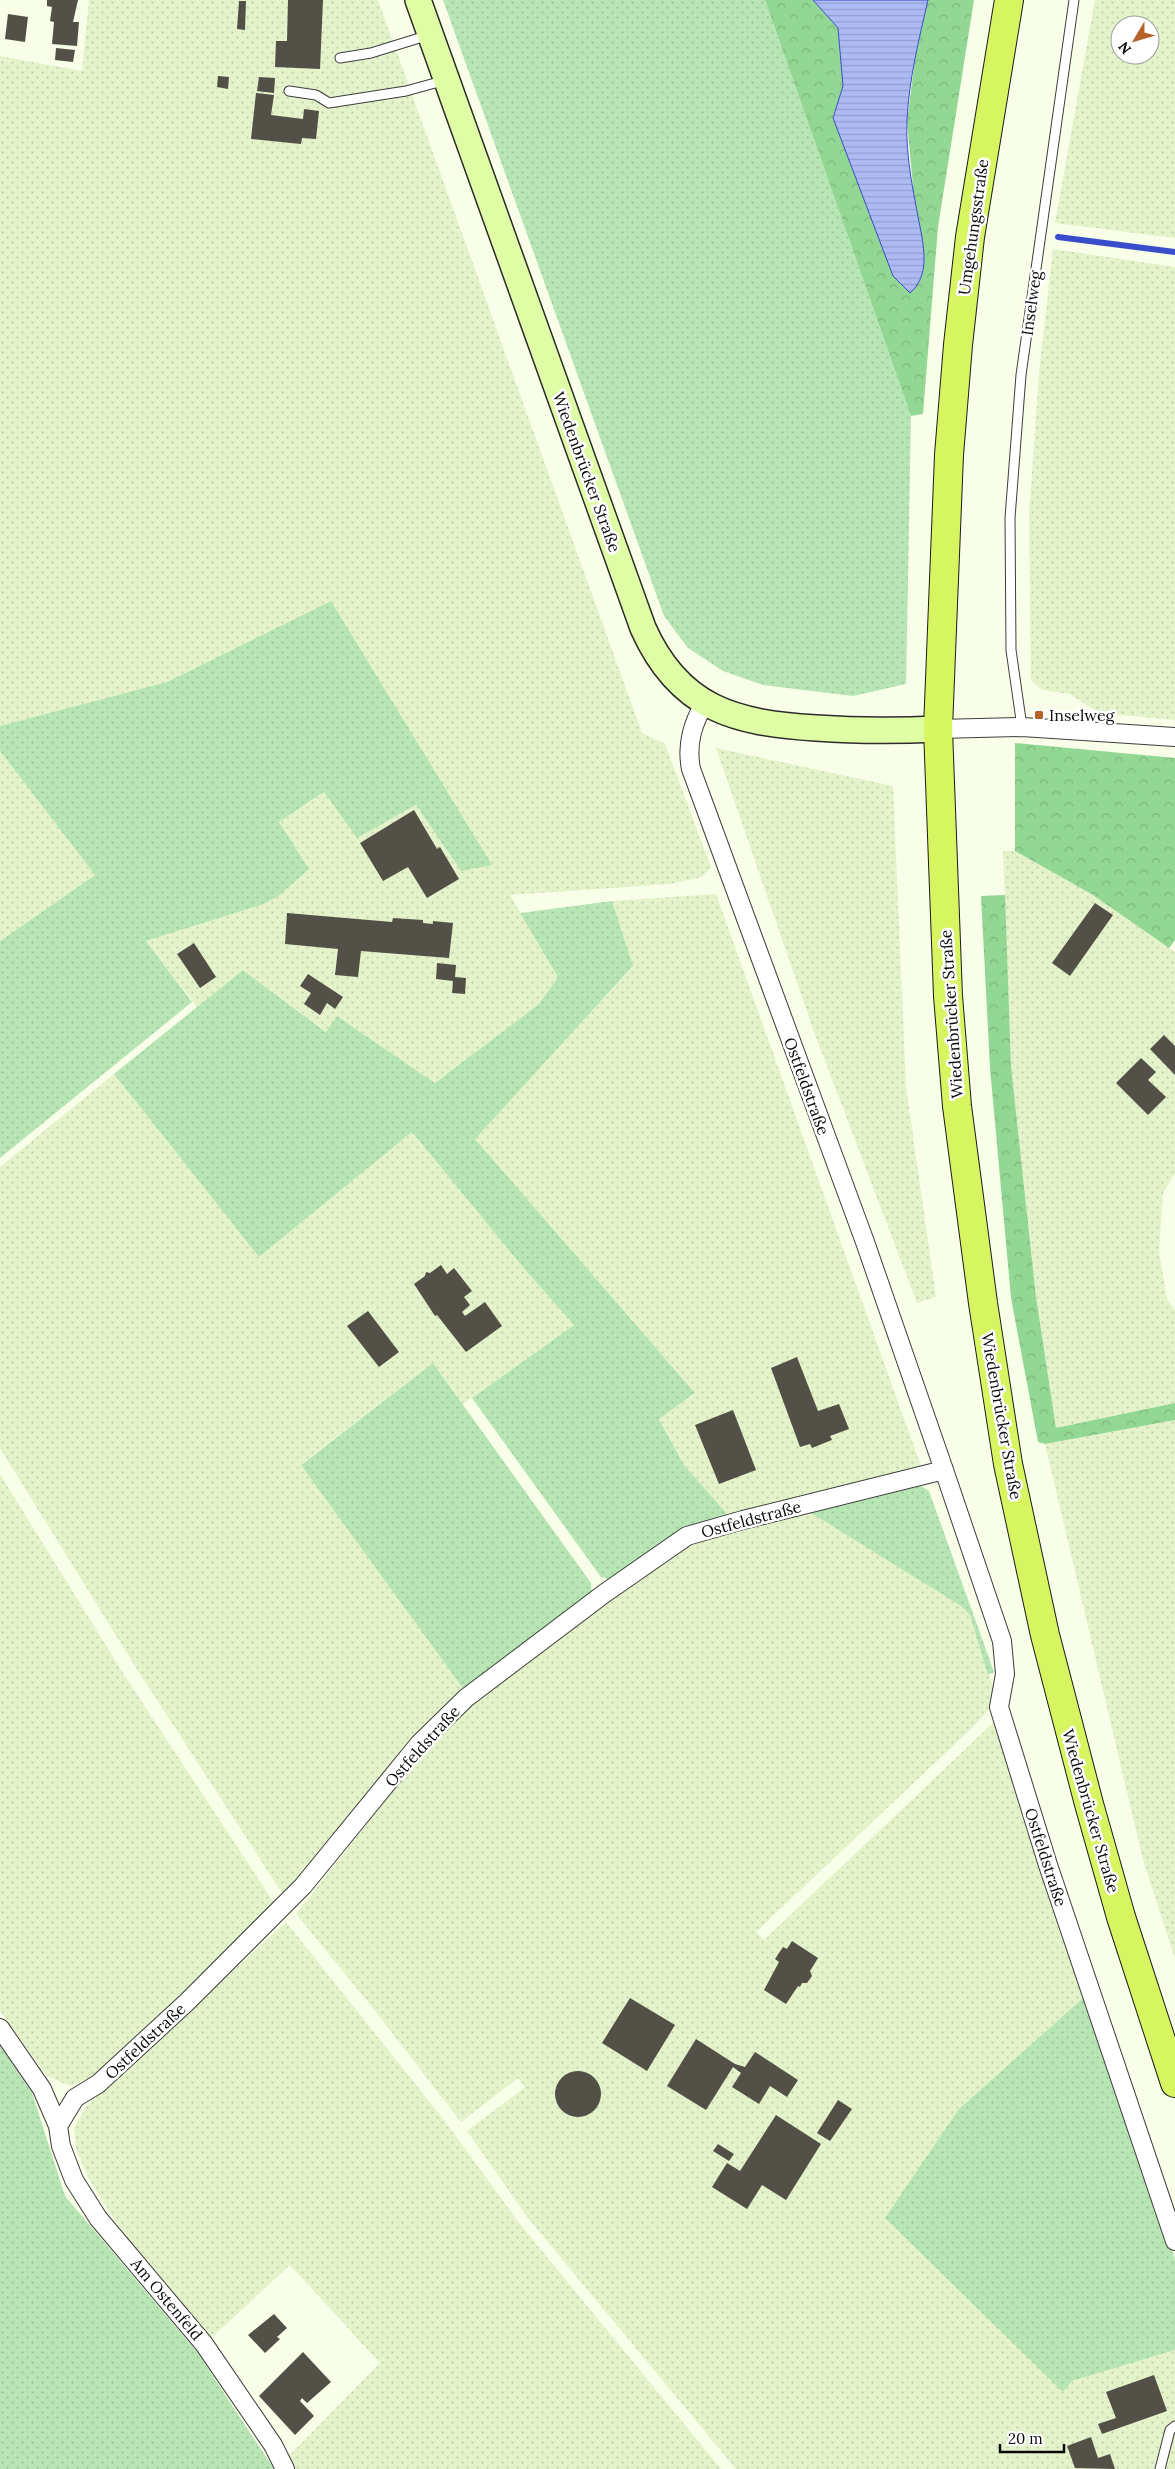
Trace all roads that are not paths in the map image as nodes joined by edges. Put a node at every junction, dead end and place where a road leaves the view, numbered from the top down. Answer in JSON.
{"nodes":[{"id":1,"x":418,"y":0,"type":"edge"},
{"id":2,"x":1009,"y":0,"type":"edge"},
{"id":3,"x":1074,"y":0,"type":"edge"},
{"id":4,"x":430,"y":34,"type":"junction"},
{"id":5,"x":340,"y":58,"type":"dead end"},
{"id":6,"x":446,"y":80,"type":"junction"},
{"id":7,"x":289,"y":91,"type":"dead end"},
{"id":8,"x":949,"y":455,"type":"joint"},
{"id":9,"x":705,"y":702,"type":"junction"},
{"id":10,"x":1022,"y":727,"type":"junction"},
{"id":11,"x":938,"y":729,"type":"junction"},
{"id":12,"x":1175,"y":737,"type":"edge"},
{"id":13,"x":944,"y":1470,"type":"junction"},
{"id":14,"x":0,"y":2028,"type":"edge"},
{"id":15,"x":1175,"y":2084,"type":"edge"},
{"id":16,"x":42,"y":2089,"type":"junction"},
{"id":17,"x":75,"y":2098,"type":"junction"},
{"id":18,"x":58,"y":2126,"type":"junction"},
{"id":19,"x":1175,"y":2241,"type":"edge"},
{"id":20,"x":1175,"y":2426,"type":"edge"},
{"id":21,"x":285,"y":2469,"type":"edge"},
{"id":22,"x":1160,"y":2469,"type":"edge"}],
"edges":[{"from":1,"to":4,"type":"main road","name":"Wiedenbrücker Straße"},
{"from":2,"to":8,"type":"main road","name":"Umgehungsstraße"},
{"from":3,"to":10,"type":"lane","name":"Inselweg"},
{"from":4,"to":5,"type":"lane"},
{"from":4,"to":6,"type":"main road","name":"Wiedenbrücker Straße"},
{"from":6,"to":7,"type":"lane"},
{"from":6,"to":9,"type":"main road","name":"Wiedenbrücker Straße"},
{"from":8,"to":11,"type":"main road","name":"Wiedenbrücker Straße"},
{"from":9,"to":11,"type":"main road","name":"Wiedenbrücker Straße"},
{"from":9,"to":13,"type":"street","name":"Ostfeldstraße"},
{"from":10,"to":11,"type":"street"},
{"from":10,"to":12,"type":"street"},
{"from":11,"to":15,"type":"main road","name":"Wiedenbrücker Straße"},
{"from":13,"to":17,"type":"street","name":"Ostfeldstraße"},
{"from":13,"to":19,"type":"street","name":"Ostfeldstraße"},
{"from":14,"to":16,"type":"street"},
{"from":16,"to":17,"type":"street"},
{"from":16,"to":18,"type":"street","name":"Am Ostenfeld"},
{"from":17,"to":18,"type":"street"},
{"from":18,"to":21,"type":"street","name":"Am Ostenfeld"},
{"from":20,"to":22,"type":"lane"}]}
